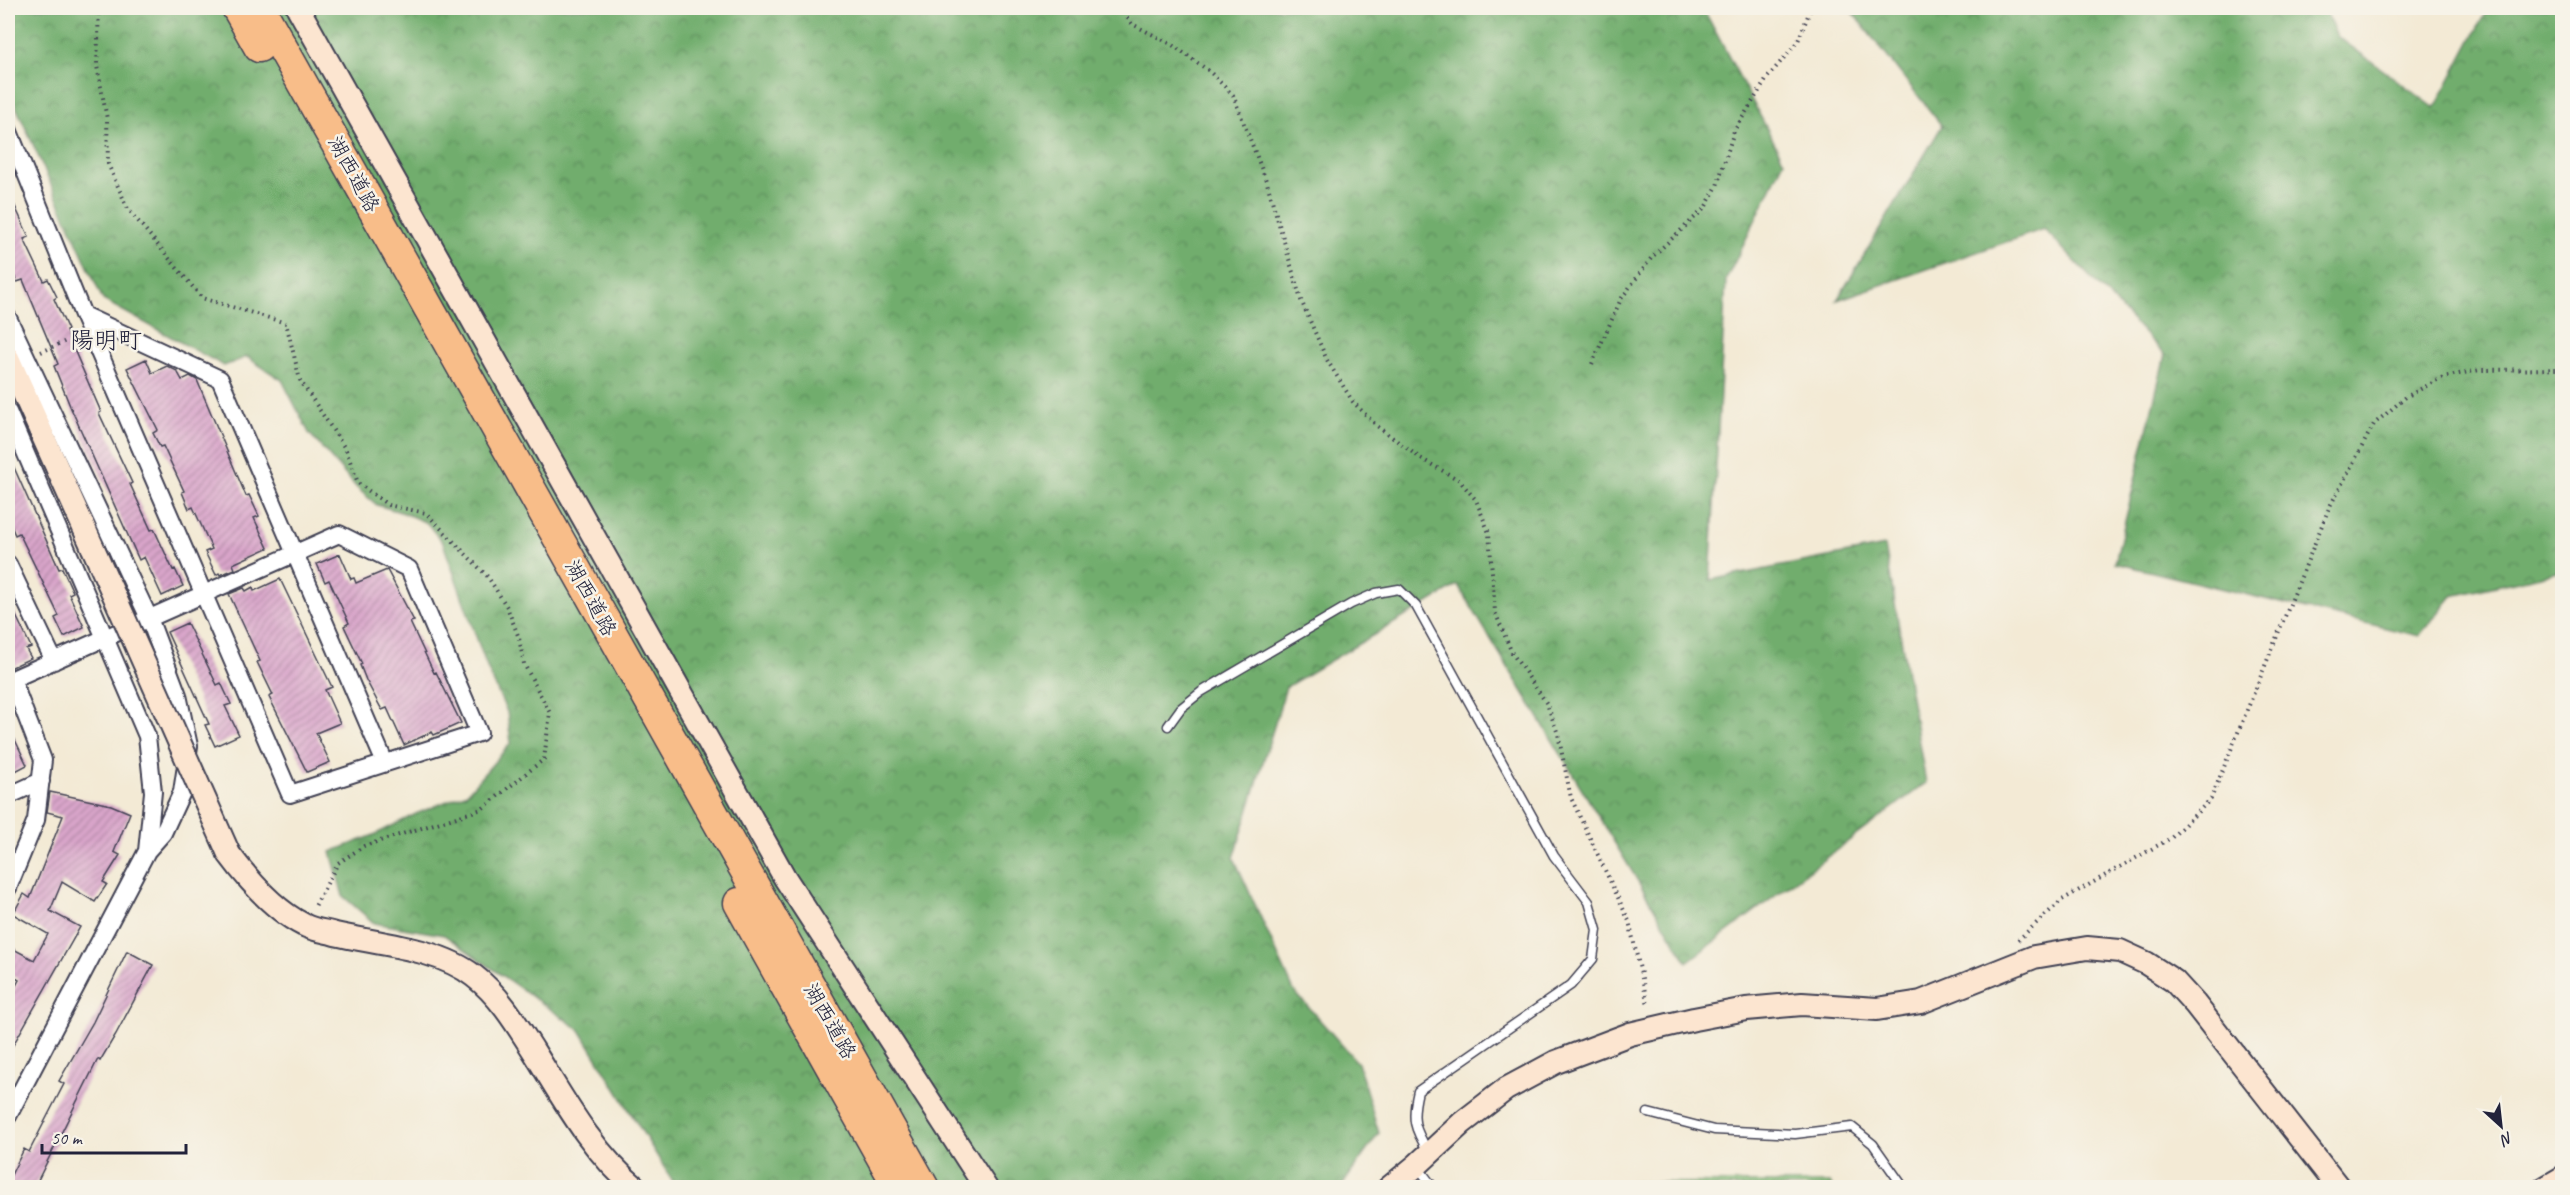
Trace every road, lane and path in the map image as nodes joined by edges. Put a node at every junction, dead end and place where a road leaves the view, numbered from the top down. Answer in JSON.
{"nodes":[{"id":1,"x":99,"y":8,"type":"edge"},
{"id":2,"x":237,"y":8,"type":"edge"},
{"id":3,"x":260,"y":8,"type":"edge"},
{"id":4,"x":298,"y":8,"type":"edge"},
{"id":5,"x":1120,"y":8,"type":"edge"},
{"id":6,"x":1811,"y":8,"type":"edge"},
{"id":7,"x":8,"y":129,"type":"edge"},
{"id":8,"x":83,"y":315,"type":"junction"},
{"id":9,"x":8,"y":318,"type":"edge"},
{"id":10,"x":90,"y":331,"type":"junction"},
{"id":11,"x":18,"y":358,"type":"edge"},
{"id":12,"x":1592,"y":364,"type":"dead end"},
{"id":13,"x":2562,"y":369,"type":"edge"},
{"id":14,"x":8,"y":412,"type":"edge"},
{"id":15,"x":294,"y":554,"type":"junction"},
{"id":16,"x":8,"y":566,"type":"edge"},
{"id":17,"x":205,"y":594,"type":"junction"},
{"id":18,"x":149,"y":618,"type":"junction"},
{"id":19,"x":106,"y":638,"type":"junction"},
{"id":20,"x":54,"y":661,"type":"junction"},
{"id":21,"x":10,"y":680,"type":"edge"},
{"id":22,"x":1168,"y":726,"type":"dead end"},
{"id":23,"x":385,"y":764,"type":"junction"},
{"id":24,"x":40,"y":781,"type":"junction"},
{"id":25,"x":8,"y":796,"type":"edge"},
{"id":26,"x":147,"y":851,"type":"junction"},
{"id":27,"x":8,"y":888,"type":"edge"},
{"id":28,"x":305,"y":926,"type":"junction"},
{"id":29,"x":2014,"y":943,"type":"dead end"},
{"id":30,"x":1648,"y":1005,"type":"dead end"},
{"id":31,"x":1648,"y":1113,"type":"dead end"},
{"id":32,"x":8,"y":1116,"type":"edge"},
{"id":33,"x":1423,"y":1159,"type":"junction"},
{"id":34,"x":2562,"y":1178,"type":"edge"},
{"id":35,"x":636,"y":1188,"type":"edge"},
{"id":36,"x":900,"y":1188,"type":"edge"},
{"id":37,"x":924,"y":1188,"type":"edge"},
{"id":38,"x":986,"y":1188,"type":"edge"},
{"id":39,"x":1389,"y":1188,"type":"edge"},
{"id":40,"x":1434,"y":1188,"type":"edge"},
{"id":41,"x":1905,"y":1188,"type":"edge"},
{"id":42,"x":2339,"y":1188,"type":"edge"},
{"id":43,"x":2545,"y":1188,"type":"edge"}],
"edges":[{"from":1,"to":28,"type":"path"},
{"from":2,"to":36,"type":"highway","name":"湖西道路"},
{"from":3,"to":37,"type":"highway","name":"湖西道路"},
{"from":4,"to":38,"type":"street"},
{"from":5,"to":30,"type":"path"},
{"from":6,"to":12,"type":"path"},
{"from":7,"to":8,"type":"street"},
{"from":8,"to":10,"type":"street"},
{"from":8,"to":15,"type":"street"},
{"from":9,"to":11,"type":"street"},
{"from":10,"to":11,"type":"path"},
{"from":10,"to":17,"type":"street"},
{"from":11,"to":18,"type":"street"},
{"from":11,"to":28,"type":"street","bridge":true},
{"from":13,"to":29,"type":"path"},
{"from":14,"to":19,"type":"street"},
{"from":15,"to":17,"type":"street"},
{"from":15,"to":23,"type":"street"},
{"from":15,"to":23,"type":"street"},
{"from":16,"to":20,"type":"street"},
{"from":17,"to":18,"type":"street"},
{"from":17,"to":23,"type":"street"},
{"from":18,"to":19,"type":"street"},
{"from":18,"to":26,"type":"street"},
{"from":19,"to":20,"type":"street"},
{"from":19,"to":26,"type":"street"},
{"from":20,"to":21,"type":"street"},
{"from":21,"to":24,"type":"street"},
{"from":22,"to":33,"type":"lane"},
{"from":24,"to":25,"type":"street"},
{"from":24,"to":27,"type":"street"},
{"from":26,"to":32,"type":"street"},
{"from":28,"to":35,"type":"street"},
{"from":31,"to":41,"type":"lane"},
{"from":33,"to":39,"type":"street"},
{"from":33,"to":40,"type":"lane"},
{"from":33,"to":42,"type":"street"},
{"from":34,"to":43,"type":"street"}]}
